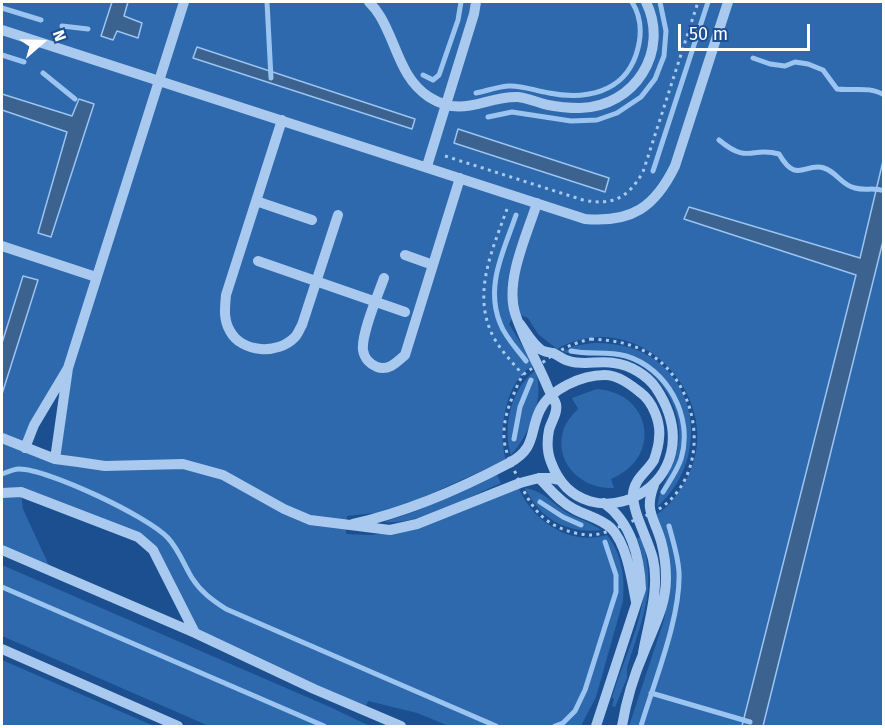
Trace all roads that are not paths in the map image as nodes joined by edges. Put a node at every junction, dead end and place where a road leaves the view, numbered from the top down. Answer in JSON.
{"nodes":[{"id":1,"x":184,"y":2,"type":"edge"},
{"id":2,"x":369,"y":2,"type":"edge"},
{"id":3,"x":476,"y":2,"type":"edge"},
{"id":4,"x":646,"y":2,"type":"edge"},
{"id":5,"x":728,"y":2,"type":"edge"},
{"id":6,"x":2,"y":30,"type":"edge"},
{"id":7,"x":159,"y":81,"type":"junction"},
{"id":8,"x":446,"y":105,"type":"junction"},
{"id":9,"x":282,"y":120,"type":"junction"},
{"id":10,"x":427,"y":166,"type":"junction"},
{"id":11,"x":460,"y":178,"type":"junction"},
{"id":12,"x":256,"y":201,"type":"junction"},
{"id":13,"x":537,"y":203,"type":"junction"},
{"id":14,"x":338,"y":215,"type":"dead end"},
{"id":15,"x":312,"y":220,"type":"dead end"},
{"id":16,"x":2,"y":246,"type":"edge"},
{"id":17,"x":405,"y":255,"type":"dead end"},
{"id":18,"x":258,"y":261,"type":"dead end"},
{"id":19,"x":433,"y":265,"type":"junction"},
{"id":20,"x":96,"y":277,"type":"junction"},
{"id":21,"x":384,"y":278,"type":"dead end"},
{"id":22,"x":316,"y":281,"type":"junction"},
{"id":23,"x":376,"y":302,"type":"junction"},
{"id":24,"x":405,"y":312,"type":"dead end"},
{"id":25,"x":520,"y":324,"type":"junction"},
{"id":26,"x":68,"y":368,"type":"junction"},
{"id":27,"x":552,"y":396,"type":"junction"},
{"id":28,"x":2,"y":438,"type":"edge"},
{"id":29,"x":25,"y":448,"type":"junction"},
{"id":30,"x":56,"y":459,"type":"junction"},
{"id":31,"x":540,"y":478,"type":"junction"},
{"id":32,"x":560,"y":480,"type":"junction"},
{"id":33,"x":654,"y":485,"type":"junction"},
{"id":34,"x":2,"y":493,"type":"edge"},
{"id":35,"x":633,"y":497,"type":"junction"},
{"id":36,"x":604,"y":502,"type":"junction"},
{"id":37,"x":644,"y":516,"type":"junction"},
{"id":38,"x":353,"y":524,"type":"junction"},
{"id":39,"x":2,"y":550,"type":"edge"},
{"id":40,"x":636,"y":606,"type":"junction"},
{"id":41,"x":195,"y":633,"type":"junction"},
{"id":42,"x":2,"y":649,"type":"edge"},
{"id":43,"x":624,"y":712,"type":"junction"},
{"id":44,"x":178,"y":726,"type":"edge"},
{"id":45,"x":401,"y":726,"type":"edge"},
{"id":46,"x":596,"y":726,"type":"edge"},
{"id":47,"x":615,"y":726,"type":"edge"},
{"id":48,"x":622,"y":726,"type":"edge"}],
"edges":[{"from":1,"to":7,"type":"lane"},
{"from":2,"to":8,"type":"lane"},
{"from":3,"to":8,"type":"lane"},
{"from":4,"to":8,"type":"lane"},
{"from":5,"to":13,"type":"lane"},
{"from":6,"to":7,"type":"lane"},
{"from":7,"to":9,"type":"lane"},
{"from":7,"to":20,"type":"lane"},
{"from":8,"to":10,"type":"lane"},
{"from":9,"to":10,"type":"lane"},
{"from":9,"to":12,"type":"lane"},
{"from":10,"to":11,"type":"lane"},
{"from":11,"to":13,"type":"lane"},
{"from":11,"to":19,"type":"lane"},
{"from":12,"to":15,"type":"lane"},
{"from":12,"to":22,"type":"lane"},
{"from":13,"to":25,"type":"lane"},
{"from":14,"to":22,"type":"lane"},
{"from":16,"to":20,"type":"lane"},
{"from":17,"to":19,"type":"lane"},
{"from":18,"to":22,"type":"lane"},
{"from":19,"to":23,"type":"lane"},
{"from":20,"to":26,"type":"lane"},
{"from":21,"to":23,"type":"lane"},
{"from":22,"to":23,"type":"lane"},
{"from":23,"to":24,"type":"lane"},
{"from":25,"to":27,"type":"lane"},
{"from":25,"to":33,"type":"lane"},
{"from":26,"to":29,"type":"lane"},
{"from":26,"to":30,"type":"lane"},
{"from":27,"to":32,"type":"lane"},
{"from":27,"to":35,"type":"lane"},
{"from":27,"to":38,"type":"lane"},
{"from":28,"to":29,"type":"lane"},
{"from":29,"to":30,"type":"lane"},
{"from":30,"to":38,"type":"lane"},
{"from":31,"to":32,"type":"lane"},
{"from":31,"to":38,"type":"lane"},
{"from":31,"to":40,"type":"lane"},
{"from":32,"to":36,"type":"lane"},
{"from":33,"to":35,"type":"lane"},
{"from":33,"to":37,"type":"lane"},
{"from":34,"to":41,"type":"lane"},
{"from":35,"to":36,"type":"lane"},
{"from":35,"to":37,"type":"lane"},
{"from":36,"to":40,"type":"lane"},
{"from":37,"to":43,"type":"lane"},
{"from":39,"to":41,"type":"lane"},
{"from":40,"to":46,"type":"lane"},
{"from":41,"to":45,"type":"lane"},
{"from":42,"to":44,"type":"lane"},
{"from":43,"to":47,"type":"lane"},
{"from":43,"to":48,"type":"lane"}]}
